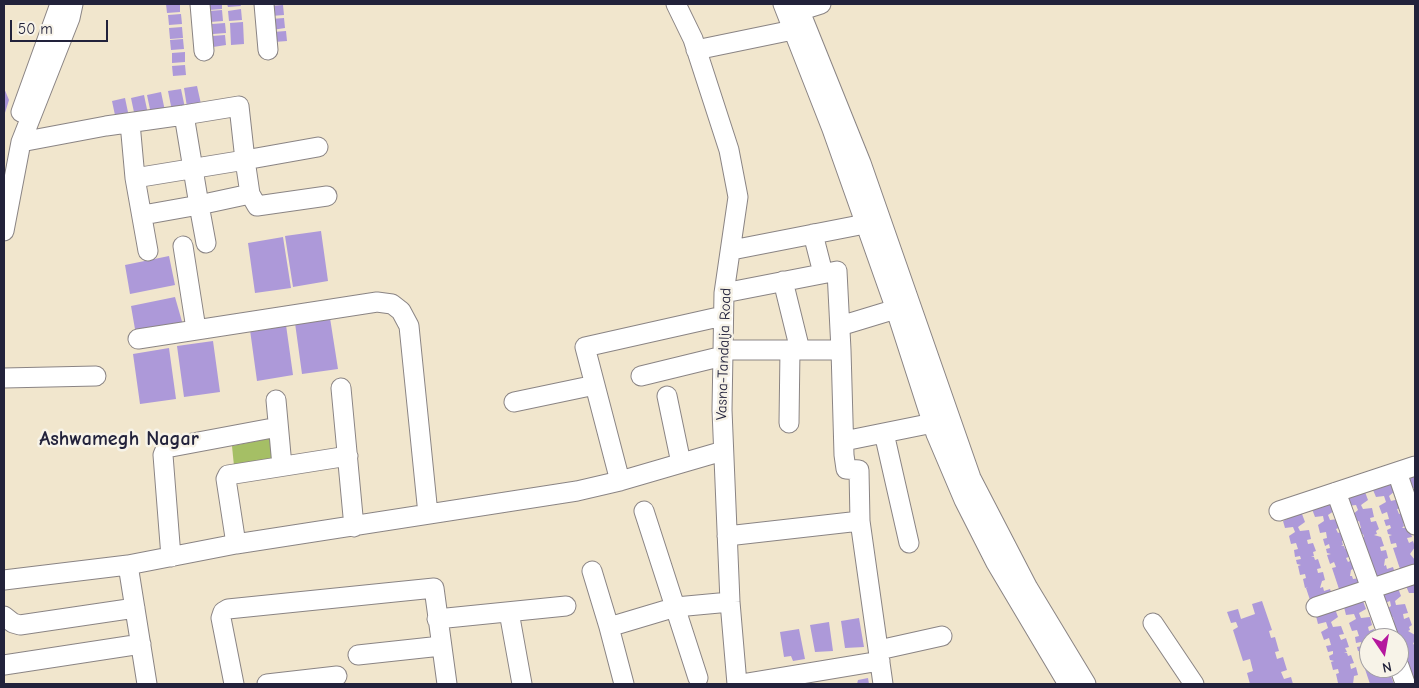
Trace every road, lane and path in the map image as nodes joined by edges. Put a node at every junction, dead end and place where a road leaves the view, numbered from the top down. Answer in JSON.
{"nodes":[{"id":1,"x":60,"y":4,"type":"edge"},
{"id":2,"x":74,"y":4,"type":"edge"},
{"id":3,"x":200,"y":4,"type":"edge"},
{"id":4,"x":264,"y":4,"type":"edge"},
{"id":5,"x":676,"y":4,"type":"edge"},
{"id":6,"x":684,"y":4,"type":"edge"},
{"id":7,"x":821,"y":4,"type":"edge"},
{"id":8,"x":793,"y":6,"type":"edge"},
{"id":9,"x":794,"y":30,"type":"junction"},
{"id":10,"x":694,"y":45,"type":"junction"},
{"id":11,"x":268,"y":50,"type":"dead end"},
{"id":12,"x":204,"y":52,"type":"dead end"},
{"id":13,"x":184,"y":115,"type":"junction"},
{"id":14,"x":130,"y":123,"type":"junction"},
{"id":15,"x":22,"y":142,"type":"junction"},
{"id":16,"x":318,"y":147,"type":"dead end"},
{"id":17,"x":245,"y":160,"type":"junction"},
{"id":18,"x":192,"y":168,"type":"junction"},
{"id":19,"x":4,"y":171,"type":"edge"},
{"id":20,"x":136,"y":178,"type":"junction"},
{"id":21,"x":250,"y":194,"type":"junction"},
{"id":22,"x":327,"y":196,"type":"dead end"},
{"id":23,"x":199,"y":205,"type":"junction"},
{"id":24,"x":143,"y":216,"type":"junction"},
{"id":25,"x":866,"y":224,"type":"junction"},
{"id":26,"x":4,"y":230,"type":"edge"},
{"id":27,"x":813,"y":234,"type":"junction"},
{"id":28,"x":206,"y":243,"type":"dead end"},
{"id":29,"x":183,"y":246,"type":"dead end"},
{"id":30,"x":732,"y":250,"type":"junction"},
{"id":31,"x":148,"y":251,"type":"dead end"},
{"id":32,"x":823,"y":273,"type":"junction"},
{"id":33,"x":783,"y":281,"type":"junction"},
{"id":34,"x":724,"y":293,"type":"junction"},
{"id":35,"x":896,"y":309,"type":"junction"},
{"id":36,"x":723,"y":316,"type":"junction"},
{"id":37,"x":840,"y":326,"type":"junction"},
{"id":38,"x":196,"y":329,"type":"junction"},
{"id":39,"x":138,"y":339,"type":"dead end"},
{"id":40,"x":795,"y":350,"type":"junction"},
{"id":41,"x":841,"y":350,"type":"junction"},
{"id":42,"x":723,"y":353,"type":"junction"},
{"id":43,"x":96,"y":376,"type":"dead end"},
{"id":44,"x":641,"y":376,"type":"dead end"},
{"id":45,"x":4,"y":378,"type":"edge"},
{"id":46,"x":595,"y":385,"type":"junction"},
{"id":47,"x":341,"y":388,"type":"dead end"},
{"id":48,"x":666,"y":396,"type":"dead end"},
{"id":49,"x":276,"y":400,"type":"dead end"},
{"id":50,"x":514,"y":402,"type":"dead end"},
{"id":51,"x":789,"y":423,"type":"dead end"},
{"id":52,"x":932,"y":423,"type":"junction"},
{"id":53,"x":278,"y":427,"type":"junction"},
{"id":54,"x":884,"y":433,"type":"junction"},
{"id":55,"x":844,"y":441,"type":"junction"},
{"id":56,"x":723,"y":451,"type":"junction"},
{"id":57,"x":348,"y":456,"type":"junction"},
{"id":58,"x":681,"y":463,"type":"junction"},
{"id":59,"x":282,"y":466,"type":"junction"},
{"id":60,"x":1415,"y":466,"type":"edge"},
{"id":61,"x":1397,"y":472,"type":"junction"},
{"id":62,"x":620,"y":481,"type":"junction"},
{"id":63,"x":1336,"y":492,"type":"junction"},
{"id":64,"x":644,"y":511,"type":"dead end"},
{"id":65,"x":1279,"y":511,"type":"dead end"},
{"id":66,"x":428,"y":514,"type":"junction"},
{"id":67,"x":860,"y":522,"type":"junction"},
{"id":68,"x":1415,"y":524,"type":"edge"},
{"id":69,"x":354,"y":526,"type":"junction"},
{"id":70,"x":726,"y":536,"type":"junction"},
{"id":71,"x":910,"y":543,"type":"dead end"},
{"id":72,"x":236,"y":544,"type":"junction"},
{"id":73,"x":171,"y":557,"type":"junction"},
{"id":74,"x":128,"y":565,"type":"junction"},
{"id":75,"x":592,"y":571,"type":"dead end"},
{"id":76,"x":1415,"y":574,"type":"edge"},
{"id":77,"x":4,"y":580,"type":"edge"},
{"id":78,"x":1371,"y":588,"type":"junction"},
{"id":79,"x":730,"y":602,"type":"junction"},
{"id":80,"x":566,"y":606,"type":"dead end"},
{"id":81,"x":676,"y":607,"type":"junction"},
{"id":82,"x":1316,"y":607,"type":"dead end"},
{"id":83,"x":135,"y":608,"type":"junction"},
{"id":84,"x":510,"y":612,"type":"junction"},
{"id":85,"x":4,"y":616,"type":"edge"},
{"id":86,"x":437,"y":619,"type":"junction"},
{"id":87,"x":1153,"y":623,"type":"dead end"},
{"id":88,"x":609,"y":627,"type":"junction"},
{"id":89,"x":1385,"y":628,"type":"edge"},
{"id":90,"x":942,"y":636,"type":"dead end"},
{"id":91,"x":141,"y":644,"type":"junction"},
{"id":92,"x":441,"y":646,"type":"junction"},
{"id":93,"x":358,"y":656,"type":"dead end"},
{"id":94,"x":880,"y":656,"type":"junction"},
{"id":95,"x":4,"y":665,"type":"edge"},
{"id":96,"x":336,"y":676,"type":"dead end"},
{"id":97,"x":698,"y":678,"type":"dead end"},
{"id":98,"x":148,"y":684,"type":"edge"},
{"id":99,"x":234,"y":684,"type":"edge"},
{"id":100,"x":267,"y":684,"type":"edge"},
{"id":101,"x":447,"y":684,"type":"edge"},
{"id":102,"x":522,"y":684,"type":"edge"},
{"id":103,"x":624,"y":684,"type":"edge"},
{"id":104,"x":739,"y":684,"type":"edge"},
{"id":105,"x":883,"y":684,"type":"edge"},
{"id":106,"x":1068,"y":684,"type":"edge"},
{"id":107,"x":1086,"y":684,"type":"edge"},
{"id":108,"x":1194,"y":684,"type":"edge"}],
"edges":[{"from":1,"to":19,"type":"street"},
{"from":2,"to":15,"type":"street"},
{"from":3,"to":12,"type":"street"},
{"from":4,"to":11,"type":"street"},
{"from":5,"to":10,"type":"street","name":"Vasna-Tandalja Road"},
{"from":6,"to":10,"type":"street"},
{"from":7,"to":8,"type":"street"},
{"from":8,"to":9,"type":"street"},
{"from":8,"to":107,"type":"street"},
{"from":9,"to":10,"type":"street"},
{"from":9,"to":25,"type":"street"},
{"from":10,"to":30,"type":"street","name":"Vasna-Tandalja Road"},
{"from":13,"to":14,"type":"street"},
{"from":13,"to":17,"type":"street"},
{"from":13,"to":18,"type":"street"},
{"from":14,"to":15,"type":"street"},
{"from":14,"to":20,"type":"street"},
{"from":15,"to":26,"type":"street"},
{"from":16,"to":17,"type":"street"},
{"from":17,"to":18,"type":"street"},
{"from":17,"to":21,"type":"street"},
{"from":18,"to":20,"type":"street"},
{"from":18,"to":23,"type":"street"},
{"from":20,"to":24,"type":"street"},
{"from":21,"to":22,"type":"street"},
{"from":21,"to":23,"type":"street"},
{"from":23,"to":24,"type":"street"},
{"from":23,"to":28,"type":"street"},
{"from":24,"to":31,"type":"street"},
{"from":25,"to":27,"type":"street"},
{"from":25,"to":35,"type":"street"},
{"from":27,"to":30,"type":"street"},
{"from":27,"to":32,"type":"street"},
{"from":29,"to":38,"type":"street"},
{"from":30,"to":34,"type":"street","name":"Vasna-Tandalja Road"},
{"from":32,"to":33,"type":"street"},
{"from":32,"to":37,"type":"street"},
{"from":33,"to":34,"type":"street"},
{"from":33,"to":40,"type":"street"},
{"from":34,"to":36,"type":"street","name":"Vasna-Tandalja Road"},
{"from":35,"to":37,"type":"street"},
{"from":35,"to":52,"type":"street"},
{"from":36,"to":42,"type":"street","name":"Vasna-Tandalja Road"},
{"from":36,"to":46,"type":"street"},
{"from":37,"to":41,"type":"street"},
{"from":38,"to":39,"type":"street"},
{"from":38,"to":66,"type":"street"},
{"from":40,"to":41,"type":"street"},
{"from":40,"to":42,"type":"street"},
{"from":40,"to":51,"type":"street"},
{"from":41,"to":55,"type":"street"},
{"from":42,"to":44,"type":"street"},
{"from":42,"to":56,"type":"street","name":"Vasna-Tandalja Road"},
{"from":43,"to":45,"type":"street"},
{"from":46,"to":50,"type":"street"},
{"from":46,"to":62,"type":"street"},
{"from":47,"to":57,"type":"street"},
{"from":48,"to":58,"type":"street"},
{"from":49,"to":53,"type":"street"},
{"from":52,"to":54,"type":"street"},
{"from":52,"to":106,"type":"street"},
{"from":53,"to":59,"type":"street"},
{"from":53,"to":73,"type":"street"},
{"from":54,"to":55,"type":"street"},
{"from":54,"to":71,"type":"street"},
{"from":55,"to":67,"type":"street"},
{"from":56,"to":58,"type":"street"},
{"from":56,"to":70,"type":"street","name":"Vasna-Tandalja Road"},
{"from":57,"to":59,"type":"street"},
{"from":57,"to":69,"type":"street"},
{"from":58,"to":62,"type":"street"},
{"from":59,"to":72,"type":"street"},
{"from":60,"to":61,"type":"street"},
{"from":61,"to":63,"type":"street"},
{"from":61,"to":68,"type":"street"},
{"from":62,"to":66,"type":"street"},
{"from":63,"to":65,"type":"street"},
{"from":63,"to":78,"type":"street"},
{"from":64,"to":81,"type":"street"},
{"from":66,"to":69,"type":"street"},
{"from":67,"to":70,"type":"street"},
{"from":67,"to":94,"type":"street"},
{"from":69,"to":72,"type":"street"},
{"from":70,"to":79,"type":"street","name":"Vasna-Tandalja Road"},
{"from":72,"to":73,"type":"street"},
{"from":73,"to":74,"type":"street"},
{"from":74,"to":77,"type":"street"},
{"from":74,"to":83,"type":"street"},
{"from":75,"to":88,"type":"street"},
{"from":76,"to":78,"type":"street"},
{"from":78,"to":82,"type":"street"},
{"from":78,"to":89,"type":"street"},
{"from":79,"to":81,"type":"street"},
{"from":79,"to":104,"type":"street","name":"Vasna-Tandalja Road"},
{"from":80,"to":84,"type":"street"},
{"from":81,"to":88,"type":"street"},
{"from":81,"to":97,"type":"street"},
{"from":83,"to":85,"type":"street"},
{"from":83,"to":91,"type":"street"},
{"from":84,"to":86,"type":"street"},
{"from":84,"to":102,"type":"street"},
{"from":86,"to":92,"type":"street"},
{"from":86,"to":99,"type":"street"},
{"from":87,"to":108,"type":"street"},
{"from":88,"to":103,"type":"street"},
{"from":90,"to":94,"type":"street"},
{"from":91,"to":95,"type":"street"},
{"from":91,"to":98,"type":"street"},
{"from":92,"to":93,"type":"street"},
{"from":92,"to":101,"type":"street"},
{"from":94,"to":104,"type":"street"},
{"from":94,"to":105,"type":"street"},
{"from":96,"to":100,"type":"street"}]}
